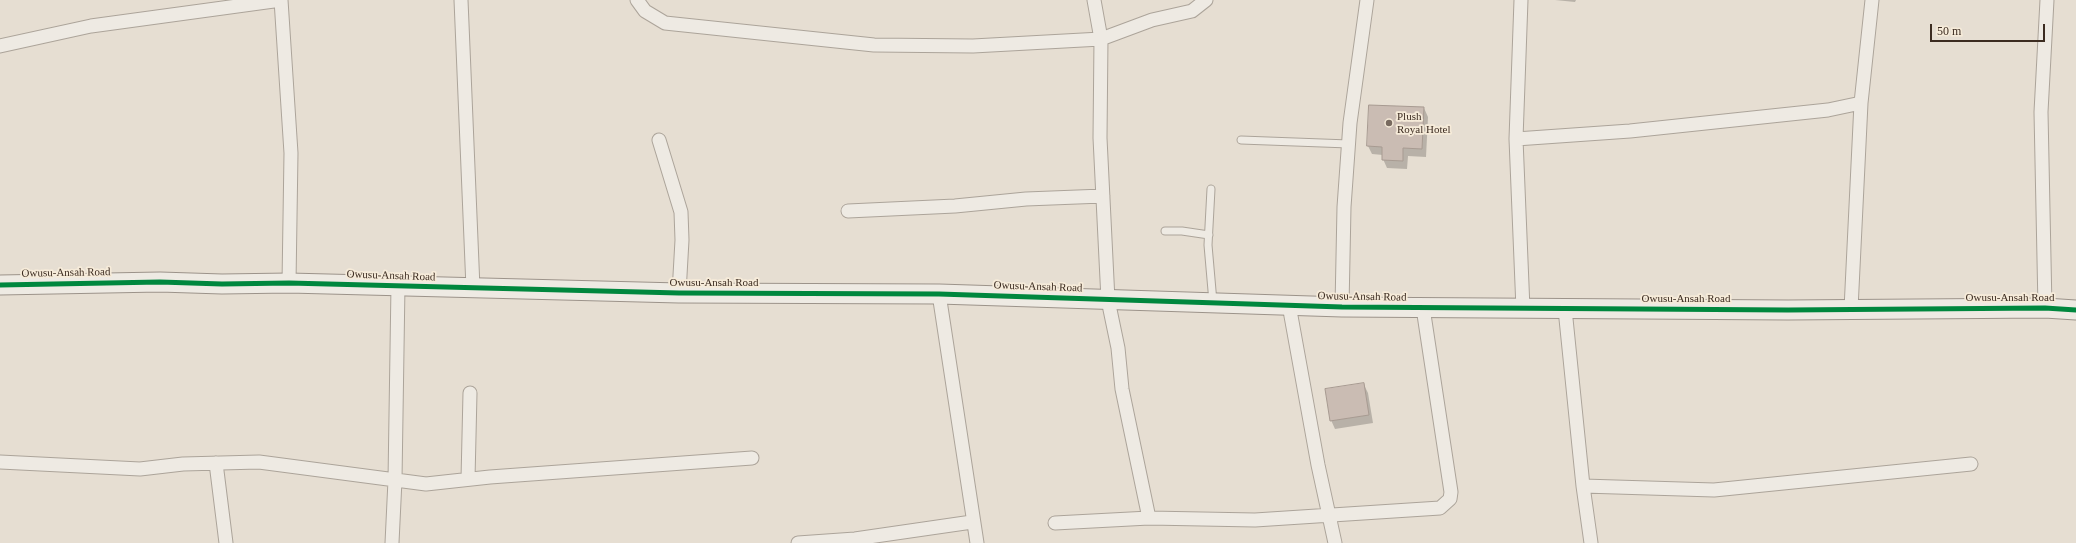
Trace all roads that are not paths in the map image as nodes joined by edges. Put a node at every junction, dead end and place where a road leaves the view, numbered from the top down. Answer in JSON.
{"nodes":[{"id":1,"x":280,"y":0,"type":"edge"},
{"id":2,"x":461,"y":0,"type":"edge"},
{"id":3,"x":637,"y":0,"type":"edge"},
{"id":4,"x":1094,"y":0,"type":"edge"},
{"id":5,"x":1206,"y":0,"type":"edge"},
{"id":6,"x":1367,"y":0,"type":"edge"},
{"id":7,"x":1521,"y":0,"type":"edge"},
{"id":8,"x":1872,"y":0,"type":"edge"},
{"id":9,"x":2047,"y":0,"type":"edge"},
{"id":10,"x":1101,"y":39,"type":"junction"},
{"id":11,"x":0,"y":46,"type":"edge"},
{"id":12,"x":1861,"y":103,"type":"junction"},
{"id":13,"x":1516,"y":139,"type":"junction"},
{"id":14,"x":659,"y":140,"type":"dead end"},
{"id":15,"x":1241,"y":140,"type":"dead end"},
{"id":16,"x":1349,"y":144,"type":"junction"},
{"id":17,"x":1211,"y":189,"type":"dead end"},
{"id":18,"x":1103,"y":196,"type":"junction"},
{"id":19,"x":848,"y":211,"type":"dead end"},
{"id":20,"x":1165,"y":231,"type":"dead end"},
{"id":21,"x":1209,"y":235,"type":"junction"},
{"id":22,"x":289,"y":283,"type":"junction"},
{"id":23,"x":0,"y":285,"type":"edge"},
{"id":24,"x":398,"y":285,"type":"junction"},
{"id":25,"x":473,"y":288,"type":"junction"},
{"id":26,"x":679,"y":293,"type":"junction"},
{"id":27,"x":939,"y":294,"type":"junction"},
{"id":28,"x":1108,"y":300,"type":"junction"},
{"id":29,"x":1213,"y":303,"type":"junction"},
{"id":30,"x":1289,"y":305,"type":"junction"},
{"id":31,"x":1342,"y":307,"type":"junction"},
{"id":32,"x":1423,"y":308,"type":"junction"},
{"id":33,"x":1565,"y":308,"type":"junction"},
{"id":34,"x":2045,"y":308,"type":"junction"},
{"id":35,"x":1523,"y":309,"type":"junction"},
{"id":36,"x":1851,"y":309,"type":"junction"},
{"id":37,"x":2076,"y":310,"type":"edge"},
{"id":38,"x":470,"y":393,"type":"dead end"},
{"id":39,"x":752,"y":458,"type":"dead end"},
{"id":40,"x":0,"y":462,"type":"edge"},
{"id":41,"x":216,"y":463,"type":"junction"},
{"id":42,"x":1971,"y":464,"type":"dead end"},
{"id":43,"x":468,"y":479,"type":"junction"},
{"id":44,"x":395,"y":480,"type":"junction"},
{"id":45,"x":1583,"y":486,"type":"junction"},
{"id":46,"x":1329,"y":516,"type":"junction"},
{"id":47,"x":1149,"y":518,"type":"junction"},
{"id":48,"x":972,"y":522,"type":"junction"},
{"id":49,"x":1055,"y":523,"type":"dead end"},
{"id":50,"x":226,"y":543,"type":"edge"},
{"id":51,"x":392,"y":543,"type":"edge"},
{"id":52,"x":798,"y":543,"type":"edge"},
{"id":53,"x":977,"y":543,"type":"edge"},
{"id":54,"x":1335,"y":543,"type":"edge"},
{"id":55,"x":1591,"y":543,"type":"edge"}],
"edges":[{"from":1,"to":11,"type":"street"},
{"from":1,"to":22,"type":"street"},
{"from":2,"to":25,"type":"street"},
{"from":3,"to":10,"type":"street"},
{"from":4,"to":10,"type":"street"},
{"from":5,"to":10,"type":"street"},
{"from":6,"to":16,"type":"street"},
{"from":7,"to":13,"type":"street"},
{"from":8,"to":12,"type":"street"},
{"from":9,"to":34,"type":"street"},
{"from":10,"to":18,"type":"street"},
{"from":12,"to":13,"type":"street"},
{"from":12,"to":36,"type":"street"},
{"from":13,"to":35,"type":"street"},
{"from":14,"to":26,"type":"street"},
{"from":15,"to":16,"type":"lane"},
{"from":16,"to":31,"type":"street"},
{"from":17,"to":21,"type":"lane"},
{"from":18,"to":19,"type":"street"},
{"from":18,"to":28,"type":"street"},
{"from":20,"to":21,"type":"lane"},
{"from":21,"to":29,"type":"lane"},
{"from":22,"to":23,"type":"street","name":"Owusu-Ansah Road"},
{"from":22,"to":24,"type":"street","name":"Owusu-Ansah Road"},
{"from":24,"to":25,"type":"street","name":"Owusu-Ansah Road"},
{"from":24,"to":44,"type":"street"},
{"from":25,"to":26,"type":"street","name":"Owusu-Ansah Road"},
{"from":26,"to":27,"type":"street","name":"Owusu-Ansah Road"},
{"from":27,"to":28,"type":"street","name":"Owusu-Ansah Road"},
{"from":27,"to":48,"type":"street"},
{"from":28,"to":29,"type":"street","name":"Owusu-Ansah Road"},
{"from":28,"to":47,"type":"street"},
{"from":29,"to":30,"type":"street","name":"Owusu-Ansah Road"},
{"from":30,"to":31,"type":"street","name":"Owusu-Ansah Road"},
{"from":30,"to":46,"type":"street"},
{"from":31,"to":32,"type":"street","name":"Owusu-Ansah Road"},
{"from":32,"to":35,"type":"street","name":"Owusu-Ansah Road"},
{"from":32,"to":46,"type":"street"},
{"from":33,"to":35,"type":"street","name":"Owusu-Ansah Road"},
{"from":33,"to":36,"type":"street","name":"Owusu-Ansah Road"},
{"from":33,"to":45,"type":"street"},
{"from":34,"to":36,"type":"street","name":"Owusu-Ansah Road"},
{"from":34,"to":37,"type":"street","name":"Owusu-Ansah Road"},
{"from":38,"to":43,"type":"street"},
{"from":39,"to":43,"type":"street"},
{"from":40,"to":41,"type":"street"},
{"from":41,"to":44,"type":"street"},
{"from":41,"to":50,"type":"street"},
{"from":42,"to":45,"type":"street"},
{"from":43,"to":44,"type":"street"},
{"from":44,"to":51,"type":"street"},
{"from":45,"to":55,"type":"street"},
{"from":46,"to":47,"type":"street"},
{"from":46,"to":54,"type":"street"},
{"from":47,"to":49,"type":"street"},
{"from":48,"to":52,"type":"street"},
{"from":48,"to":53,"type":"street"}]}
